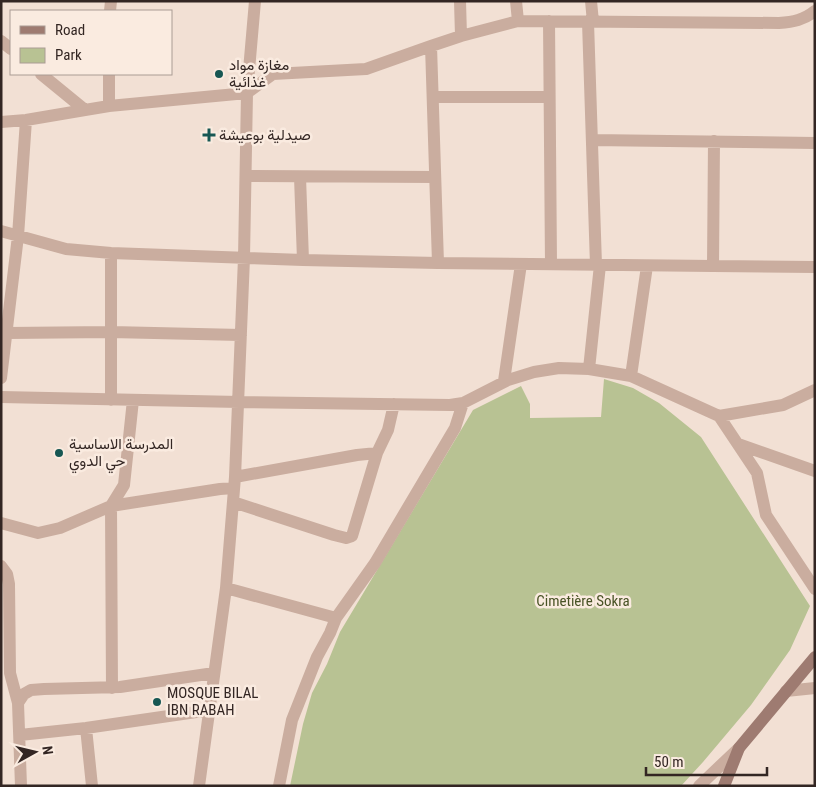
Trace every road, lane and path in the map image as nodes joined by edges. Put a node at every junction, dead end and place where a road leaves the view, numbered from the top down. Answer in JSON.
{"nodes":[{"id":1,"x":255,"y":1,"type":"edge"},
{"id":2,"x":460,"y":1,"type":"edge"},
{"id":3,"x":516,"y":1,"type":"edge"},
{"id":4,"x":591,"y":1,"type":"edge"},
{"id":5,"x":815,"y":11,"type":"edge"},
{"id":6,"x":518,"y":21,"type":"junction"},
{"id":7,"x":549,"y":21,"type":"junction"},
{"id":8,"x":590,"y":22,"type":"junction"},
{"id":9,"x":461,"y":36,"type":"junction"},
{"id":10,"x":431,"y":46,"type":"junction"},
{"id":11,"x":42,"y":75,"type":"edge"},
{"id":12,"x":109,"y":75,"type":"edge"},
{"id":13,"x":247,"y":93,"type":"junction"},
{"id":14,"x":433,"y":97,"type":"junction"},
{"id":15,"x":550,"y":97,"type":"junction"},
{"id":16,"x":109,"y":106,"type":"junction"},
{"id":17,"x":85,"y":110,"type":"junction"},
{"id":18,"x":26,"y":120,"type":"junction"},
{"id":19,"x":1,"y":122,"type":"edge"},
{"id":20,"x":592,"y":140,"type":"junction"},
{"id":21,"x":714,"y":141,"type":"junction"},
{"id":22,"x":815,"y":143,"type":"edge"},
{"id":23,"x":246,"y":176,"type":"junction"},
{"id":24,"x":300,"y":177,"type":"junction"},
{"id":25,"x":435,"y":177,"type":"junction"},
{"id":26,"x":1,"y":231,"type":"edge"},
{"id":27,"x":18,"y":236,"type":"junction"},
{"id":28,"x":110,"y":253,"type":"junction"},
{"id":29,"x":244,"y":258,"type":"junction"},
{"id":30,"x":303,"y":260,"type":"junction"},
{"id":31,"x":438,"y":263,"type":"junction"},
{"id":32,"x":522,"y":264,"type":"junction"},
{"id":33,"x":551,"y":264,"type":"junction"},
{"id":34,"x":598,"y":265,"type":"junction"},
{"id":35,"x":647,"y":266,"type":"junction"},
{"id":36,"x":713,"y":266,"type":"junction"},
{"id":37,"x":815,"y":267,"type":"edge"},
{"id":38,"x":111,"y":332,"type":"junction"},
{"id":39,"x":7,"y":333,"type":"junction"},
{"id":40,"x":241,"y":335,"type":"junction"},
{"id":41,"x":589,"y":369,"type":"junction"},
{"id":42,"x":631,"y":376,"type":"junction"},
{"id":43,"x":1,"y":378,"type":"edge"},
{"id":44,"x":504,"y":382,"type":"junction"},
{"id":45,"x":815,"y":390,"type":"edge"},
{"id":46,"x":1,"y":397,"type":"edge"},
{"id":47,"x":111,"y":400,"type":"junction"},
{"id":48,"x":133,"y":400,"type":"junction"},
{"id":49,"x":239,"y":402,"type":"junction"},
{"id":50,"x":463,"y":403,"type":"junction"},
{"id":51,"x":394,"y":404,"type":"junction"},
{"id":52,"x":718,"y":416,"type":"junction"},
{"id":53,"x":738,"y":444,"type":"junction"},
{"id":54,"x":377,"y":452,"type":"junction"},
{"id":55,"x":815,"y":471,"type":"edge"},
{"id":56,"x":235,"y":483,"type":"junction"},
{"id":57,"x":233,"y":502,"type":"junction"},
{"id":58,"x":111,"y":506,"type":"junction"},
{"id":59,"x":1,"y":523,"type":"edge"},
{"id":60,"x":1,"y":566,"type":"edge"},
{"id":61,"x":226,"y":588,"type":"junction"},
{"id":62,"x":815,"y":589,"type":"edge"},
{"id":63,"x":336,"y":618,"type":"junction"},
{"id":64,"x":815,"y":657,"type":"edge"},
{"id":65,"x":6,"y":673,"type":"edge"},
{"id":66,"x":214,"y":673,"type":"junction"},
{"id":67,"x":112,"y":688,"type":"junction"},
{"id":68,"x":815,"y":688,"type":"edge"},
{"id":69,"x":786,"y":691,"type":"junction"},
{"id":70,"x":18,"y":703,"type":"junction"},
{"id":71,"x":210,"y":710,"type":"junction"},
{"id":72,"x":86,"y":728,"type":"junction"},
{"id":73,"x":20,"y":735,"type":"junction"},
{"id":74,"x":739,"y":748,"type":"junction"},
{"id":75,"x":21,"y":786,"type":"edge"},
{"id":76,"x":92,"y":786,"type":"edge"},
{"id":77,"x":199,"y":786,"type":"edge"},
{"id":78,"x":279,"y":786,"type":"edge"},
{"id":79,"x":700,"y":786,"type":"edge"},
{"id":80,"x":724,"y":786,"type":"edge"}],
"edges":[{"from":1,"to":13,"type":"street"},
{"from":2,"to":9,"type":"street"},
{"from":3,"to":6,"type":"street"},
{"from":4,"to":8,"type":"street"},
{"from":5,"to":8,"type":"street"},
{"from":6,"to":7,"type":"street"},
{"from":6,"to":9,"type":"street"},
{"from":7,"to":8,"type":"street"},
{"from":7,"to":15,"type":"street"},
{"from":8,"to":20,"type":"street"},
{"from":9,"to":10,"type":"street"},
{"from":10,"to":13,"type":"street"},
{"from":10,"to":14,"type":"street"},
{"from":11,"to":17,"type":"street"},
{"from":12,"to":16,"type":"street"},
{"from":13,"to":16,"type":"street"},
{"from":13,"to":23,"type":"street"},
{"from":14,"to":15,"type":"street"},
{"from":14,"to":25,"type":"street"},
{"from":15,"to":33,"type":"street"},
{"from":16,"to":17,"type":"street"},
{"from":17,"to":18,"type":"street"},
{"from":18,"to":19,"type":"street"},
{"from":18,"to":27,"type":"street"},
{"from":20,"to":21,"type":"street"},
{"from":20,"to":34,"type":"street"},
{"from":21,"to":22,"type":"street"},
{"from":21,"to":36,"type":"street"},
{"from":23,"to":24,"type":"street"},
{"from":23,"to":29,"type":"street"},
{"from":24,"to":25,"type":"street"},
{"from":24,"to":30,"type":"street"},
{"from":25,"to":31,"type":"street"},
{"from":26,"to":27,"type":"street"},
{"from":27,"to":28,"type":"street"},
{"from":27,"to":39,"type":"street"},
{"from":28,"to":29,"type":"street"},
{"from":28,"to":38,"type":"street"},
{"from":29,"to":30,"type":"street"},
{"from":29,"to":40,"type":"street"},
{"from":30,"to":31,"type":"street"},
{"from":31,"to":32,"type":"street"},
{"from":32,"to":33,"type":"street"},
{"from":32,"to":44,"type":"street"},
{"from":33,"to":34,"type":"street"},
{"from":34,"to":35,"type":"street"},
{"from":34,"to":41,"type":"street"},
{"from":35,"to":36,"type":"street"},
{"from":35,"to":42,"type":"street"},
{"from":36,"to":37,"type":"street"},
{"from":38,"to":39,"type":"street"},
{"from":38,"to":40,"type":"street"},
{"from":38,"to":47,"type":"street"},
{"from":39,"to":43,"type":"street"},
{"from":40,"to":49,"type":"street"},
{"from":41,"to":42,"type":"street"},
{"from":41,"to":44,"type":"street"},
{"from":42,"to":52,"type":"street"},
{"from":44,"to":50,"type":"street"},
{"from":45,"to":52,"type":"street"},
{"from":46,"to":47,"type":"street"},
{"from":47,"to":48,"type":"street"},
{"from":48,"to":49,"type":"street"},
{"from":48,"to":58,"type":"street"},
{"from":49,"to":51,"type":"street"},
{"from":49,"to":56,"type":"street"},
{"from":50,"to":51,"type":"street"},
{"from":50,"to":63,"type":"street"},
{"from":51,"to":54,"type":"street"},
{"from":52,"to":53,"type":"street"},
{"from":53,"to":55,"type":"street"},
{"from":53,"to":62,"type":"street"},
{"from":54,"to":56,"type":"street"},
{"from":54,"to":57,"type":"street"},
{"from":56,"to":57,"type":"street"},
{"from":56,"to":58,"type":"street"},
{"from":57,"to":61,"type":"street"},
{"from":58,"to":59,"type":"street"},
{"from":58,"to":67,"type":"street"},
{"from":60,"to":65,"type":"street"},
{"from":61,"to":63,"type":"street"},
{"from":61,"to":66,"type":"street"},
{"from":63,"to":78,"type":"street"},
{"from":64,"to":69,"type":"street"},
{"from":65,"to":70,"type":"street"},
{"from":66,"to":67,"type":"street"},
{"from":66,"to":71,"type":"street"},
{"from":67,"to":70,"type":"street"},
{"from":68,"to":69,"type":"street"},
{"from":69,"to":74,"type":"street"},
{"from":70,"to":73,"type":"street"},
{"from":71,"to":72,"type":"street"},
{"from":71,"to":77,"type":"street"},
{"from":72,"to":73,"type":"street"},
{"from":72,"to":76,"type":"street"},
{"from":73,"to":75,"type":"street"},
{"from":74,"to":79,"type":"street"},
{"from":74,"to":80,"type":"street"}]}
